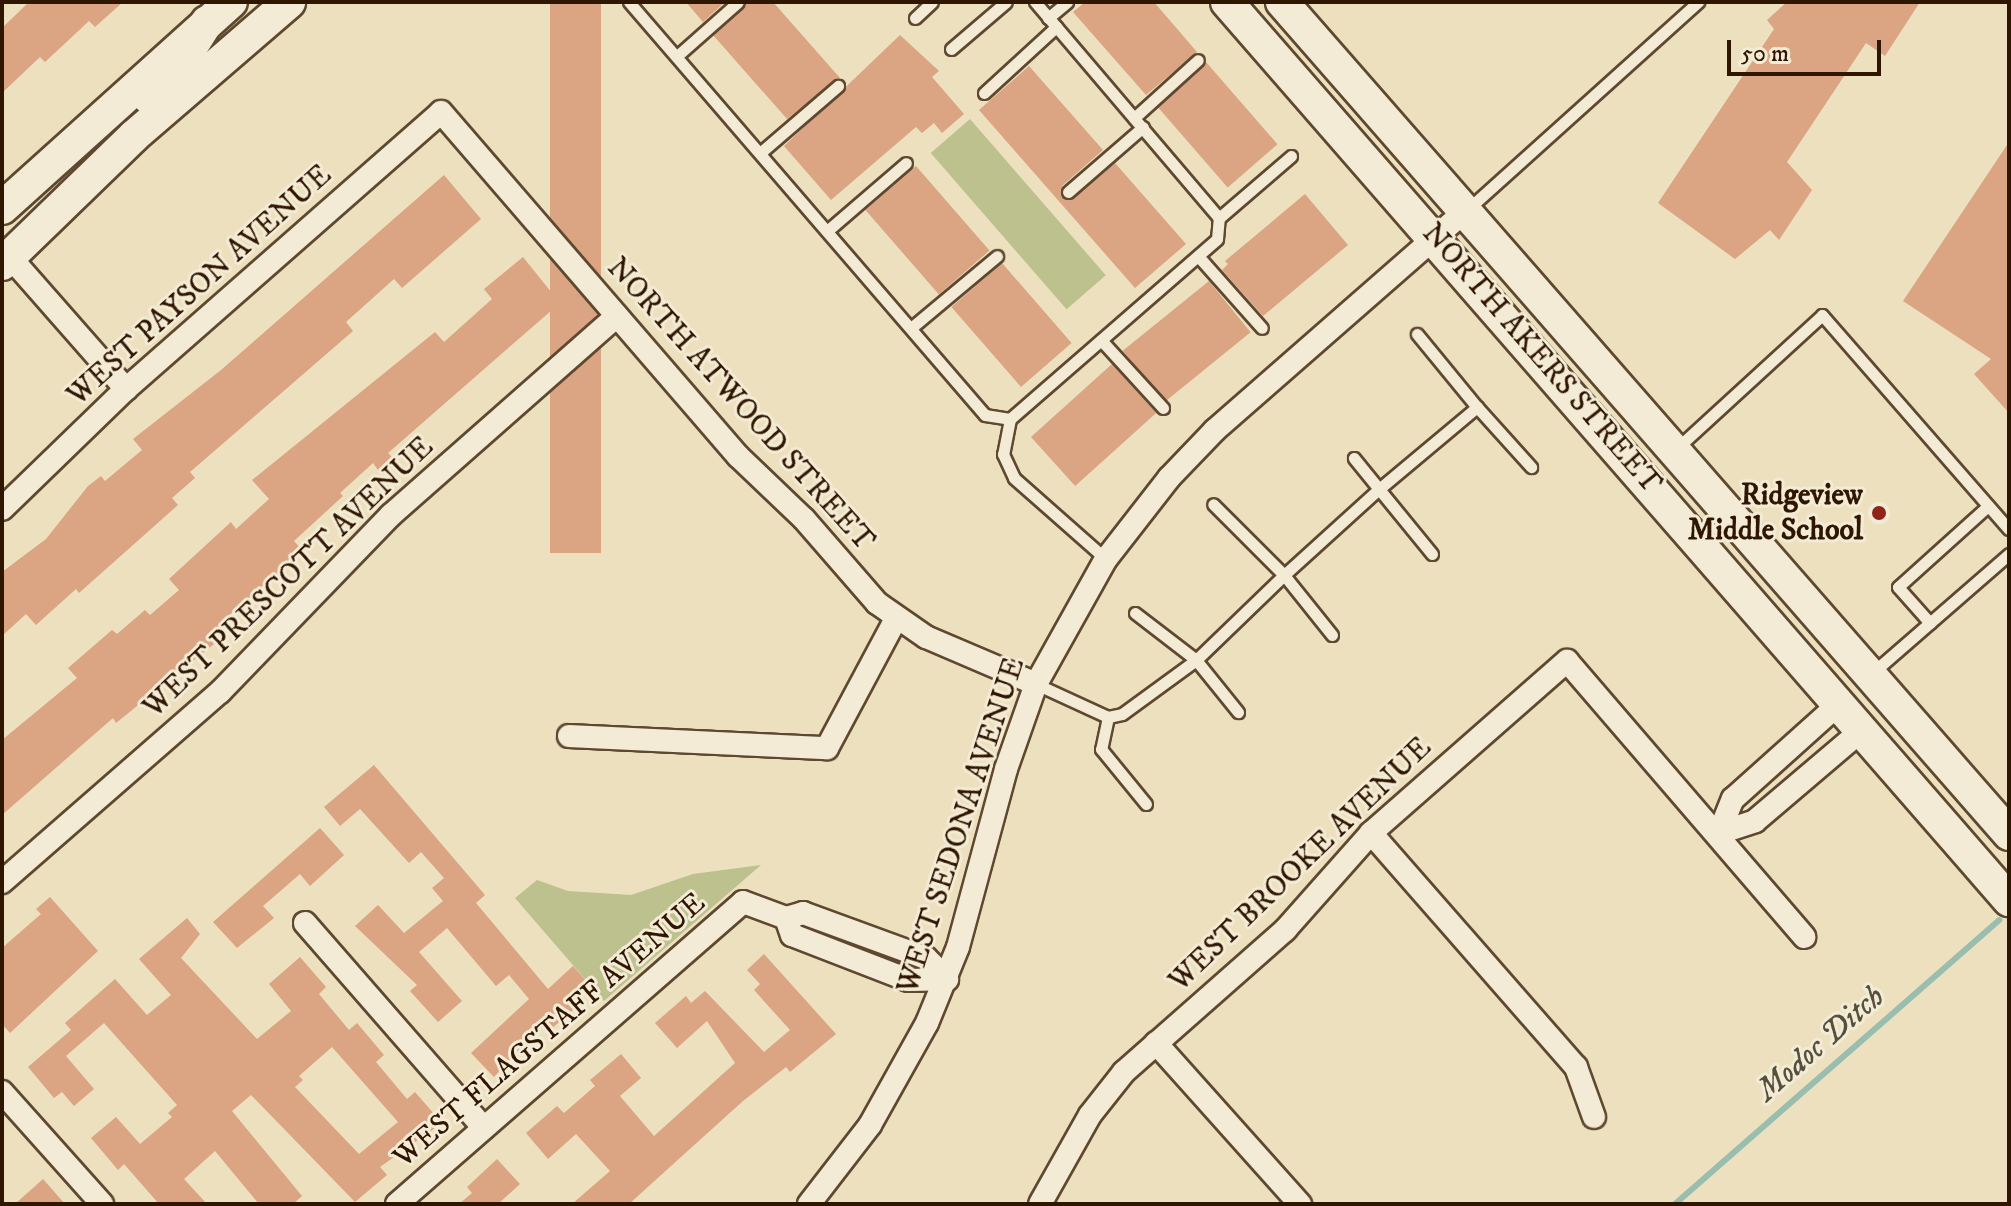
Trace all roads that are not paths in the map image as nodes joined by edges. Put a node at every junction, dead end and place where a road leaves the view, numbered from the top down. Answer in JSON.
{"nodes":[{"id":1,"x":289,"y":2,"type":"edge"},
{"id":2,"x":629,"y":2,"type":"edge"},
{"id":3,"x":738,"y":2,"type":"edge"},
{"id":4,"x":932,"y":2,"type":"edge"},
{"id":5,"x":1006,"y":2,"type":"edge"},
{"id":6,"x":1035,"y":2,"type":"edge"},
{"id":7,"x":1067,"y":2,"type":"edge"},
{"id":8,"x":1227,"y":2,"type":"edge"},
{"id":9,"x":1282,"y":2,"type":"edge"},
{"id":10,"x":1698,"y":2,"type":"edge"},
{"id":11,"x":219,"y":12,"type":"edge"},
{"id":12,"x":915,"y":18,"type":"dead end"},
{"id":13,"x":1052,"y":22,"type":"junction"},
{"id":14,"x":951,"y":49,"type":"dead end"},
{"id":15,"x":677,"y":56,"type":"junction"},
{"id":16,"x":1198,"y":60,"type":"dead end"},
{"id":17,"x":838,"y":86,"type":"dead end"},
{"id":18,"x":984,"y":93,"type":"dead end"},
{"id":19,"x":441,"y":112,"type":"joint"},
{"id":20,"x":1134,"y":118,"type":"junction"},
{"id":21,"x":1143,"y":127,"type":"junction"},
{"id":22,"x":760,"y":153,"type":"junction"},
{"id":23,"x":1291,"y":156,"type":"dead end"},
{"id":24,"x":906,"y":163,"type":"dead end"},
{"id":25,"x":1068,"y":192,"type":"dead end"},
{"id":26,"x":2,"y":208,"type":"edge"},
{"id":27,"x":1462,"y":214,"type":"junction"},
{"id":28,"x":1219,"y":218,"type":"junction"},
{"id":29,"x":827,"y":231,"type":"junction"},
{"id":30,"x":1434,"y":238,"type":"junction"},
{"id":31,"x":997,"y":256,"type":"dead end"},
{"id":32,"x":1198,"y":256,"type":"junction"},
{"id":33,"x":6,"y":260,"type":"edge"},
{"id":34,"x":617,"y":316,"type":"junction"},
{"id":35,"x":911,"y":328,"type":"junction"},
{"id":36,"x":1262,"y":328,"type":"dead end"},
{"id":37,"x":1417,"y":334,"type":"dead end"},
{"id":38,"x":1101,"y":340,"type":"junction"},
{"id":39,"x":126,"y":389,"type":"junction"},
{"id":40,"x":1477,"y":407,"type":"junction"},
{"id":41,"x":1163,"y":408,"type":"dead end"},
{"id":42,"x":1010,"y":419,"type":"junction"},
{"id":43,"x":1671,"y":453,"type":"junction"},
{"id":44,"x":1354,"y":458,"type":"dead end"},
{"id":45,"x":1531,"y":467,"type":"dead end"},
{"id":46,"x":1379,"y":489,"type":"junction"},
{"id":47,"x":1213,"y":504,"type":"dead end"},
{"id":48,"x":1988,"y":506,"type":"junction"},
{"id":49,"x":2,"y":509,"type":"edge"},
{"id":50,"x":2009,"y":529,"type":"edge"},
{"id":51,"x":1697,"y":538,"type":"junction"},
{"id":52,"x":1432,"y":554,"type":"dead end"},
{"id":53,"x":2009,"y":554,"type":"edge"},
{"id":54,"x":1106,"y":559,"type":"junction"},
{"id":55,"x":1284,"y":575,"type":"junction"},
{"id":56,"x":1135,"y":613,"type":"dead end"},
{"id":57,"x":896,"y":619,"type":"junction"},
{"id":58,"x":1930,"y":623,"type":"junction"},
{"id":59,"x":1332,"y":635,"type":"dead end"},
{"id":60,"x":1196,"y":660,"type":"junction"},
{"id":61,"x":1871,"y":675,"type":"junction"},
{"id":62,"x":1036,"y":684,"type":"junction"},
{"id":63,"x":1839,"y":704,"type":"junction"},
{"id":64,"x":1238,"y":712,"type":"dead end"},
{"id":65,"x":1108,"y":717,"type":"junction"},
{"id":66,"x":1862,"y":730,"type":"junction"},
{"id":67,"x":569,"y":736,"type":"dead end"},
{"id":68,"x":1146,"y":804,"type":"dead end"},
{"id":69,"x":1371,"y":833,"type":"junction"},
{"id":70,"x":1719,"y":833,"type":"junction"},
{"id":71,"x":2009,"y":834,"type":"edge"},
{"id":72,"x":2009,"y":852,"type":"edge"},
{"id":73,"x":2,"y":882,"type":"edge"},
{"id":74,"x":2009,"y":900,"type":"edge"},
{"id":75,"x":786,"y":918,"type":"junction"},
{"id":76,"x":305,"y":923,"type":"dead end"},
{"id":77,"x":834,"y":925,"type":"junction"},
{"id":78,"x":1804,"y":937,"type":"dead end"},
{"id":79,"x":824,"y":948,"type":"junction"},
{"id":80,"x":947,"y":979,"type":"junction"},
{"id":81,"x":1156,"y":1043,"type":"junction"},
{"id":82,"x":2,"y":1092,"type":"edge"},
{"id":83,"x":1594,"y":1117,"type":"dead end"},
{"id":84,"x":484,"y":1128,"type":"junction"},
{"id":85,"x":813,"y":1203,"type":"edge"},
{"id":86,"x":102,"y":1204,"type":"edge"},
{"id":87,"x":397,"y":1204,"type":"edge"},
{"id":88,"x":1040,"y":1204,"type":"edge"},
{"id":89,"x":1300,"y":1204,"type":"edge"}],
"edges":[{"from":1,"to":33,"type":"main road"},
{"from":2,"to":15,"type":"lane"},
{"from":3,"to":15,"type":"lane"},
{"from":4,"to":12,"type":"lane"},
{"from":5,"to":14,"type":"lane"},
{"from":6,"to":13,"type":"lane"},
{"from":7,"to":13,"type":"lane"},
{"from":8,"to":30,"type":"main road","name":"NORTH AKERS STREET"},
{"from":9,"to":27,"type":"main road","name":"NORTH AKERS STREET"},
{"from":10,"to":27,"type":"lane"},
{"from":11,"to":26,"type":"main road"},
{"from":11,"to":33,"type":"main road"},
{"from":13,"to":18,"type":"lane"},
{"from":13,"to":20,"type":"lane"},
{"from":15,"to":22,"type":"lane"},
{"from":16,"to":20,"type":"lane"},
{"from":17,"to":22,"type":"lane"},
{"from":19,"to":34,"type":"street","name":"NORTH ATWOOD STREET"},
{"from":19,"to":39,"type":"street","name":"WEST PAYSON AVENUE"},
{"from":20,"to":21,"type":"lane"},
{"from":21,"to":25,"type":"lane"},
{"from":21,"to":28,"type":"lane"},
{"from":22,"to":29,"type":"lane"},
{"from":23,"to":28,"type":"lane"},
{"from":24,"to":29,"type":"lane"},
{"from":27,"to":30,"type":"street","name":"WEST SEDONA AVENUE"},
{"from":27,"to":43,"type":"main road","name":"NORTH AKERS STREET"},
{"from":28,"to":32,"type":"lane"},
{"from":29,"to":35,"type":"lane"},
{"from":30,"to":51,"type":"main road","name":"NORTH AKERS STREET"},
{"from":30,"to":54,"type":"street","name":"WEST SEDONA AVENUE"},
{"from":31,"to":35,"type":"lane"},
{"from":32,"to":36,"type":"lane"},
{"from":32,"to":38,"type":"lane"},
{"from":33,"to":39,"type":"street"},
{"from":34,"to":57,"type":"street","name":"NORTH ATWOOD STREET"},
{"from":34,"to":73,"type":"street","name":"WEST PRESCOTT AVENUE"},
{"from":35,"to":42,"type":"lane"},
{"from":37,"to":40,"type":"lane"},
{"from":38,"to":41,"type":"lane"},
{"from":38,"to":42,"type":"lane"},
{"from":39,"to":49,"type":"street","name":"WEST PAYSON AVENUE"},
{"from":40,"to":45,"type":"lane"},
{"from":40,"to":46,"type":"lane"},
{"from":42,"to":54,"type":"lane"},
{"from":43,"to":48,"type":"lane"},
{"from":43,"to":61,"type":"main road","name":"NORTH AKERS STREET"},
{"from":44,"to":46,"type":"lane"},
{"from":46,"to":52,"type":"lane"},
{"from":46,"to":55,"type":"lane"},
{"from":47,"to":55,"type":"lane"},
{"from":48,"to":50,"type":"lane"},
{"from":48,"to":58,"type":"lane"},
{"from":51,"to":61,"type":"main road"},
{"from":51,"to":63,"type":"main road","name":"NORTH AKERS STREET"},
{"from":53,"to":58,"type":"lane"},
{"from":54,"to":62,"type":"street","name":"WEST SEDONA AVENUE"},
{"from":55,"to":59,"type":"lane"},
{"from":55,"to":60,"type":"lane"},
{"from":56,"to":60,"type":"lane"},
{"from":57,"to":62,"type":"street","name":"NORTH ATWOOD STREET"},
{"from":57,"to":67,"type":"street"},
{"from":58,"to":61,"type":"lane"},
{"from":60,"to":64,"type":"lane"},
{"from":60,"to":65,"type":"lane"},
{"from":61,"to":71,"type":"main road","name":"NORTH AKERS STREET"},
{"from":62,"to":65,"type":"lane"},
{"from":62,"to":80,"type":"street","name":"WEST SEDONA AVENUE"},
{"from":63,"to":66,"type":"main road","name":"NORTH AKERS STREET"},
{"from":63,"to":70,"type":"street"},
{"from":63,"to":72,"type":"main road"},
{"from":65,"to":68,"type":"lane"},
{"from":66,"to":70,"type":"street"},
{"from":66,"to":74,"type":"main road","name":"NORTH AKERS STREET"},
{"from":69,"to":70,"type":"street","name":"WEST BROOKE AVENUE"},
{"from":69,"to":81,"type":"street","name":"WEST BROOKE AVENUE"},
{"from":69,"to":83,"type":"street"},
{"from":70,"to":78,"type":"street"},
{"from":75,"to":77,"type":"street","name":"WEST FLAGSTAFF AVENUE"},
{"from":75,"to":79,"type":"street","name":"WEST FLAGSTAFF AVENUE"},
{"from":75,"to":84,"type":"street","name":"WEST FLAGSTAFF AVENUE"},
{"from":76,"to":84,"type":"street"},
{"from":77,"to":79,"type":"lane"},
{"from":77,"to":80,"type":"street","name":"WEST FLAGSTAFF AVENUE"},
{"from":79,"to":80,"type":"street","name":"WEST FLAGSTAFF AVENUE"},
{"from":80,"to":85,"type":"street","name":"WEST SEDONA AVENUE"},
{"from":81,"to":88,"type":"street","name":"WEST BROOKE AVENUE"},
{"from":81,"to":89,"type":"street"},
{"from":82,"to":86,"type":"street"},
{"from":84,"to":87,"type":"street","name":"WEST FLAGSTAFF AVENUE"}]}
